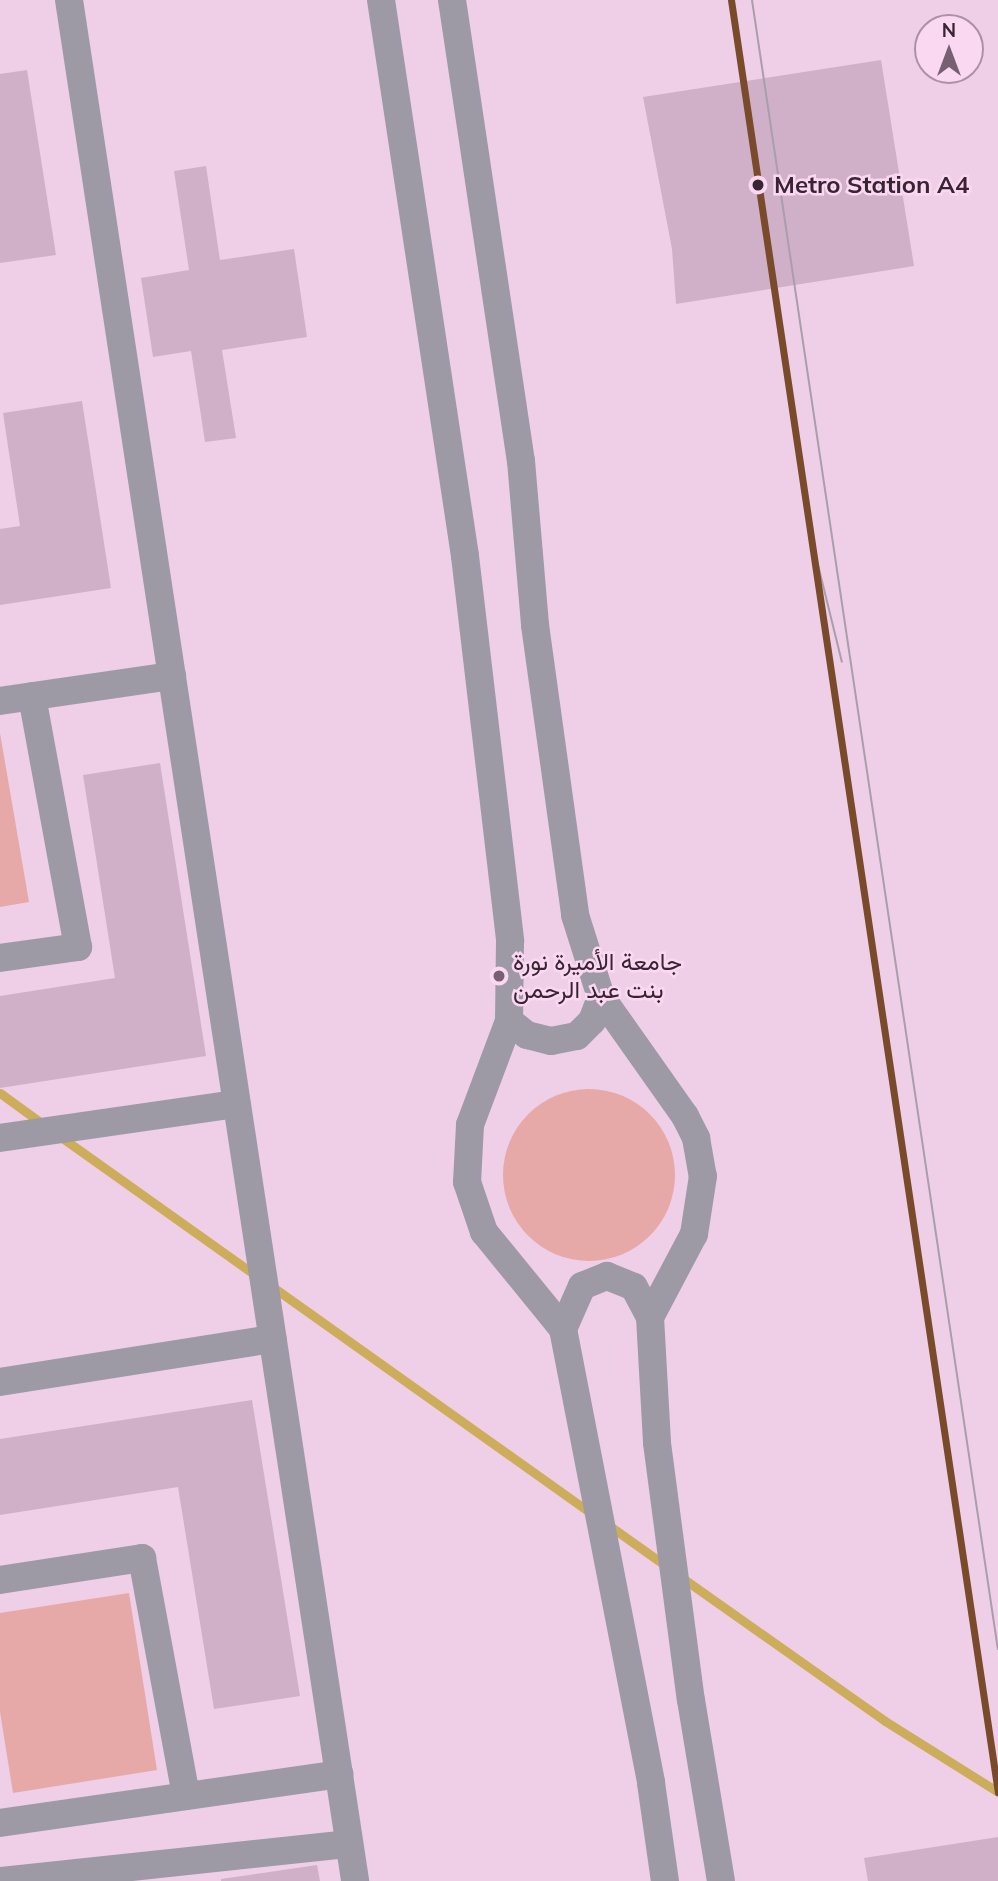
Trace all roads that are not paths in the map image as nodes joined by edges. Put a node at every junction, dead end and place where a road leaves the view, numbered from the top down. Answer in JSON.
{"nodes":[{"id":1,"x":69,"y":0,"type":"edge"},
{"id":2,"x":381,"y":0,"type":"edge"},
{"id":3,"x":452,"y":0,"type":"edge"},
{"id":4,"x":172,"y":676,"type":"junction"},
{"id":5,"x":32,"y":696,"type":"junction"},
{"id":6,"x":0,"y":701,"type":"edge"},
{"id":7,"x":0,"y":958,"type":"edge"},
{"id":8,"x":601,"y":997,"type":"junction"},
{"id":9,"x":509,"y":1021,"type":"junction"},
{"id":10,"x":237,"y":1104,"type":"junction"},
{"id":11,"x":0,"y":1138,"type":"edge"},
{"id":12,"x":650,"y":1317,"type":"junction"},
{"id":13,"x":563,"y":1329,"type":"junction"},
{"id":14,"x":272,"y":1339,"type":"junction"},
{"id":15,"x":0,"y":1382,"type":"edge"},
{"id":16,"x":0,"y":1580,"type":"edge"},
{"id":17,"x":339,"y":1773,"type":"junction"},
{"id":18,"x":186,"y":1796,"type":"junction"},
{"id":19,"x":0,"y":1823,"type":"edge"},
{"id":20,"x":349,"y":1844,"type":"junction"},
{"id":21,"x":1,"y":1881,"type":"edge"},
{"id":22,"x":355,"y":1881,"type":"edge"},
{"id":23,"x":665,"y":1881,"type":"edge"},
{"id":24,"x":721,"y":1881,"type":"edge"}],
"edges":[{"from":1,"to":4,"type":"street"},
{"from":2,"to":9,"type":"street"},
{"from":3,"to":8,"type":"street"},
{"from":4,"to":5,"type":"street"},
{"from":4,"to":10,"type":"street"},
{"from":5,"to":6,"type":"street"},
{"from":5,"to":7,"type":"street"},
{"from":8,"to":9,"type":"street"},
{"from":8,"to":12,"type":"street"},
{"from":9,"to":13,"type":"street"},
{"from":10,"to":11,"type":"street"},
{"from":10,"to":14,"type":"street"},
{"from":12,"to":13,"type":"street"},
{"from":12,"to":24,"type":"street"},
{"from":13,"to":23,"type":"street"},
{"from":14,"to":15,"type":"street"},
{"from":14,"to":17,"type":"street"},
{"from":16,"to":18,"type":"street"},
{"from":17,"to":18,"type":"street"},
{"from":17,"to":20,"type":"street"},
{"from":18,"to":19,"type":"street"},
{"from":20,"to":21,"type":"street"},
{"from":20,"to":22,"type":"street"}]}
